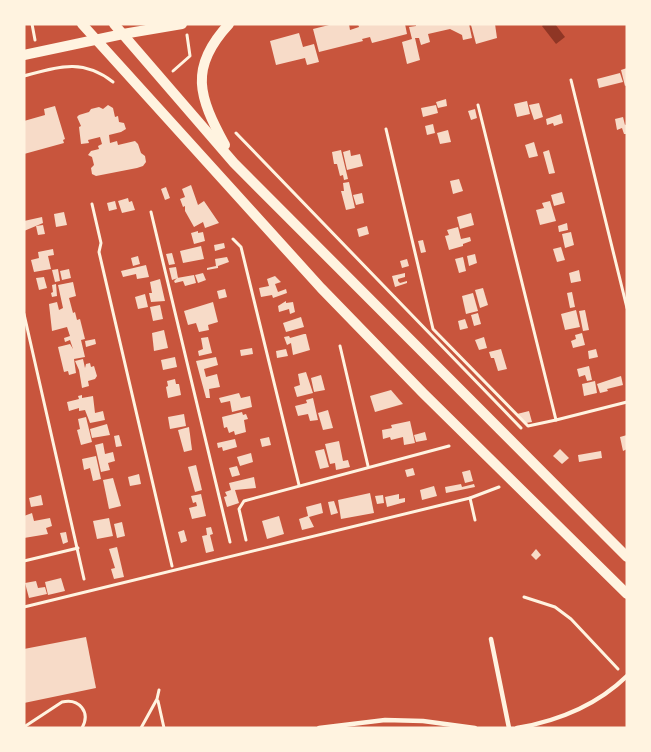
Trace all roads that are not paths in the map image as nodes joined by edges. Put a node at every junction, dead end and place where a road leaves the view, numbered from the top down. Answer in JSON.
{"nodes":[{"id":1,"x":82,"y":24,"type":"edge"},
{"id":2,"x":114,"y":24,"type":"edge"},
{"id":3,"x":182,"y":24,"type":"edge"},
{"id":4,"x":229,"y":24,"type":"edge"},
{"id":5,"x":123,"y":34,"type":"junction"},
{"id":6,"x":96,"y":39,"type":"junction"},
{"id":7,"x":24,"y":55,"type":"edge"},
{"id":8,"x":234,"y":163,"type":"junction"},
{"id":9,"x":627,"y":557,"type":"edge"},
{"id":10,"x":627,"y":594,"type":"edge"},
{"id":11,"x":491,"y":639,"type":"dead end"},
{"id":12,"x":626,"y":676,"type":"edge"},
{"id":13,"x":366,"y":721,"type":"junction"},
{"id":14,"x":319,"y":728,"type":"edge"},
{"id":15,"x":364,"y":728,"type":"edge"},
{"id":16,"x":475,"y":728,"type":"edge"},
{"id":17,"x":509,"y":728,"type":"edge"},
{"id":18,"x":518,"y":728,"type":"edge"}],
"edges":[{"from":1,"to":6,"type":"street"},
{"from":2,"to":5,"type":"street"},
{"from":3,"to":5,"type":"street"},
{"from":4,"to":8,"type":"street"},
{"from":5,"to":6,"type":"street"},
{"from":5,"to":8,"type":"street"},
{"from":6,"to":7,"type":"street"},
{"from":6,"to":10,"type":"street"},
{"from":8,"to":9,"type":"street"},
{"from":11,"to":17,"type":"lane"},
{"from":12,"to":18,"type":"lane"},
{"from":13,"to":14,"type":"lane"},
{"from":13,"to":15,"type":"lane"},
{"from":13,"to":16,"type":"lane"}]}
